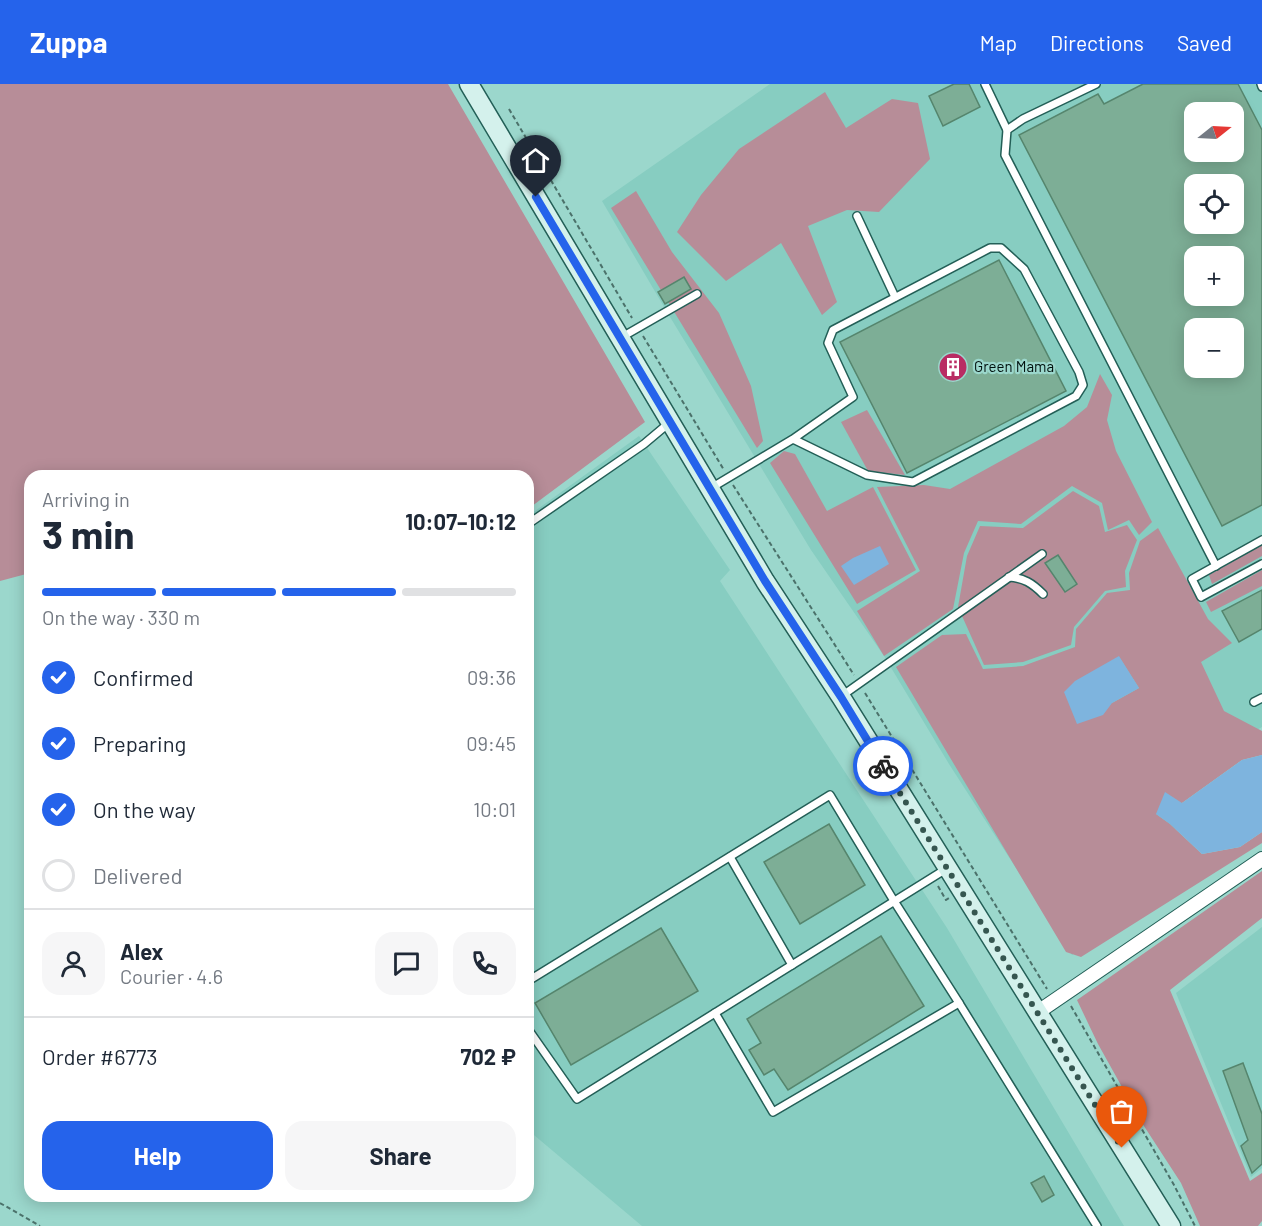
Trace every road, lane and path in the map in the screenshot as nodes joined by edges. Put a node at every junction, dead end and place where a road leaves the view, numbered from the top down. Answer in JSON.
{"nodes":[{"id":1,"x":469,"y":84,"type":"edge"},
{"id":2,"x":985,"y":84,"type":"edge"},
{"id":3,"x":1096,"y":84,"type":"edge"},
{"id":4,"x":509,"y":109,"type":"dead end"},
{"id":5,"x":1007,"y":130,"type":"junction"},
{"id":6,"x":856,"y":216,"type":"dead end"},
{"id":7,"x":697,"y":294,"type":"dead end"},
{"id":8,"x":895,"y":297,"type":"junction"},
{"id":9,"x":638,"y":328,"type":"junction"},
{"id":10,"x":620,"y":338,"type":"junction"},
{"id":11,"x":669,"y":423,"type":"junction"},
{"id":12,"x":793,"y":439,"type":"junction"},
{"id":13,"x":728,"y":478,"type":"junction"},
{"id":14,"x":709,"y":489,"type":"junction"},
{"id":15,"x":534,"y":520,"type":"edge"},
{"id":16,"x":1262,"y":540,"type":"edge"},
{"id":17,"x":1042,"y":554,"type":"dead end"},
{"id":18,"x":1262,"y":564,"type":"edge"},
{"id":19,"x":1216,"y":566,"type":"junction"},
{"id":20,"x":1009,"y":577,"type":"junction"},
{"id":21,"x":1042,"y":594,"type":"dead end"},
{"id":22,"x":859,"y":684,"type":"junction"},
{"id":23,"x":841,"y":697,"type":"junction"},
{"id":24,"x":1262,"y":698,"type":"edge"},
{"id":25,"x":1254,"y":702,"type":"dead end"},
{"id":26,"x":730,"y":857,"type":"junction"},
{"id":27,"x":1262,"y":859,"type":"edge"},
{"id":28,"x":946,"y":869,"type":"junction"},
{"id":29,"x":894,"y":901,"type":"junction"},
{"id":30,"x":792,"y":965,"type":"junction"},
{"id":31,"x":534,"y":977,"type":"edge"},
{"id":32,"x":1058,"y":998,"type":"junction"},
{"id":33,"x":959,"y":1003,"type":"junction"},
{"id":34,"x":1038,"y":1012,"type":"junction"},
{"id":35,"x":715,"y":1013,"type":"junction"},
{"id":36,"x":534,"y":1037,"type":"edge"},
{"id":37,"x":0,"y":1203,"type":"edge"},
{"id":38,"x":40,"y":1226,"type":"edge"},
{"id":39,"x":1097,"y":1226,"type":"edge"},
{"id":40,"x":1171,"y":1226,"type":"edge"},
{"id":41,"x":1195,"y":1226,"type":"edge"}],
"edges":[{"from":1,"to":10,"type":"street"},
{"from":2,"to":5,"type":"lane"},
{"from":3,"to":5,"type":"lane"},
{"from":4,"to":9,"type":"path"},
{"from":5,"to":19,"type":"lane"},
{"from":6,"to":8,"type":"lane"},
{"from":7,"to":9,"type":"lane"},
{"from":8,"to":12,"type":"lane"},
{"from":8,"to":12,"type":"lane"},
{"from":9,"to":10,"type":"lane"},
{"from":9,"to":13,"type":"path"},
{"from":10,"to":11,"type":"street"},
{"from":11,"to":14,"type":"street"},
{"from":11,"to":15,"type":"lane"},
{"from":12,"to":13,"type":"lane"},
{"from":13,"to":14,"type":"lane"},
{"from":13,"to":22,"type":"path"},
{"from":14,"to":23,"type":"street"},
{"from":16,"to":19,"type":"lane"},
{"from":17,"to":20,"type":"lane"},
{"from":18,"to":19,"type":"lane"},
{"from":20,"to":21,"type":"lane"},
{"from":20,"to":22,"type":"lane"},
{"from":22,"to":23,"type":"lane"},
{"from":22,"to":32,"type":"path"},
{"from":23,"to":28,"type":"street"},
{"from":24,"to":25,"type":"lane"},
{"from":26,"to":29,"type":"lane"},
{"from":26,"to":30,"type":"lane"},
{"from":26,"to":31,"type":"lane"},
{"from":27,"to":32,"type":"street"},
{"from":28,"to":29,"type":"lane"},
{"from":28,"to":34,"type":"street"},
{"from":29,"to":30,"type":"lane"},
{"from":29,"to":33,"type":"lane"},
{"from":30,"to":35,"type":"lane"},
{"from":32,"to":34,"type":"street"},
{"from":32,"to":41,"type":"path"},
{"from":33,"to":35,"type":"lane"},
{"from":33,"to":39,"type":"lane"},
{"from":34,"to":40,"type":"street"},
{"from":35,"to":36,"type":"lane"},
{"from":37,"to":38,"type":"path"}]}
